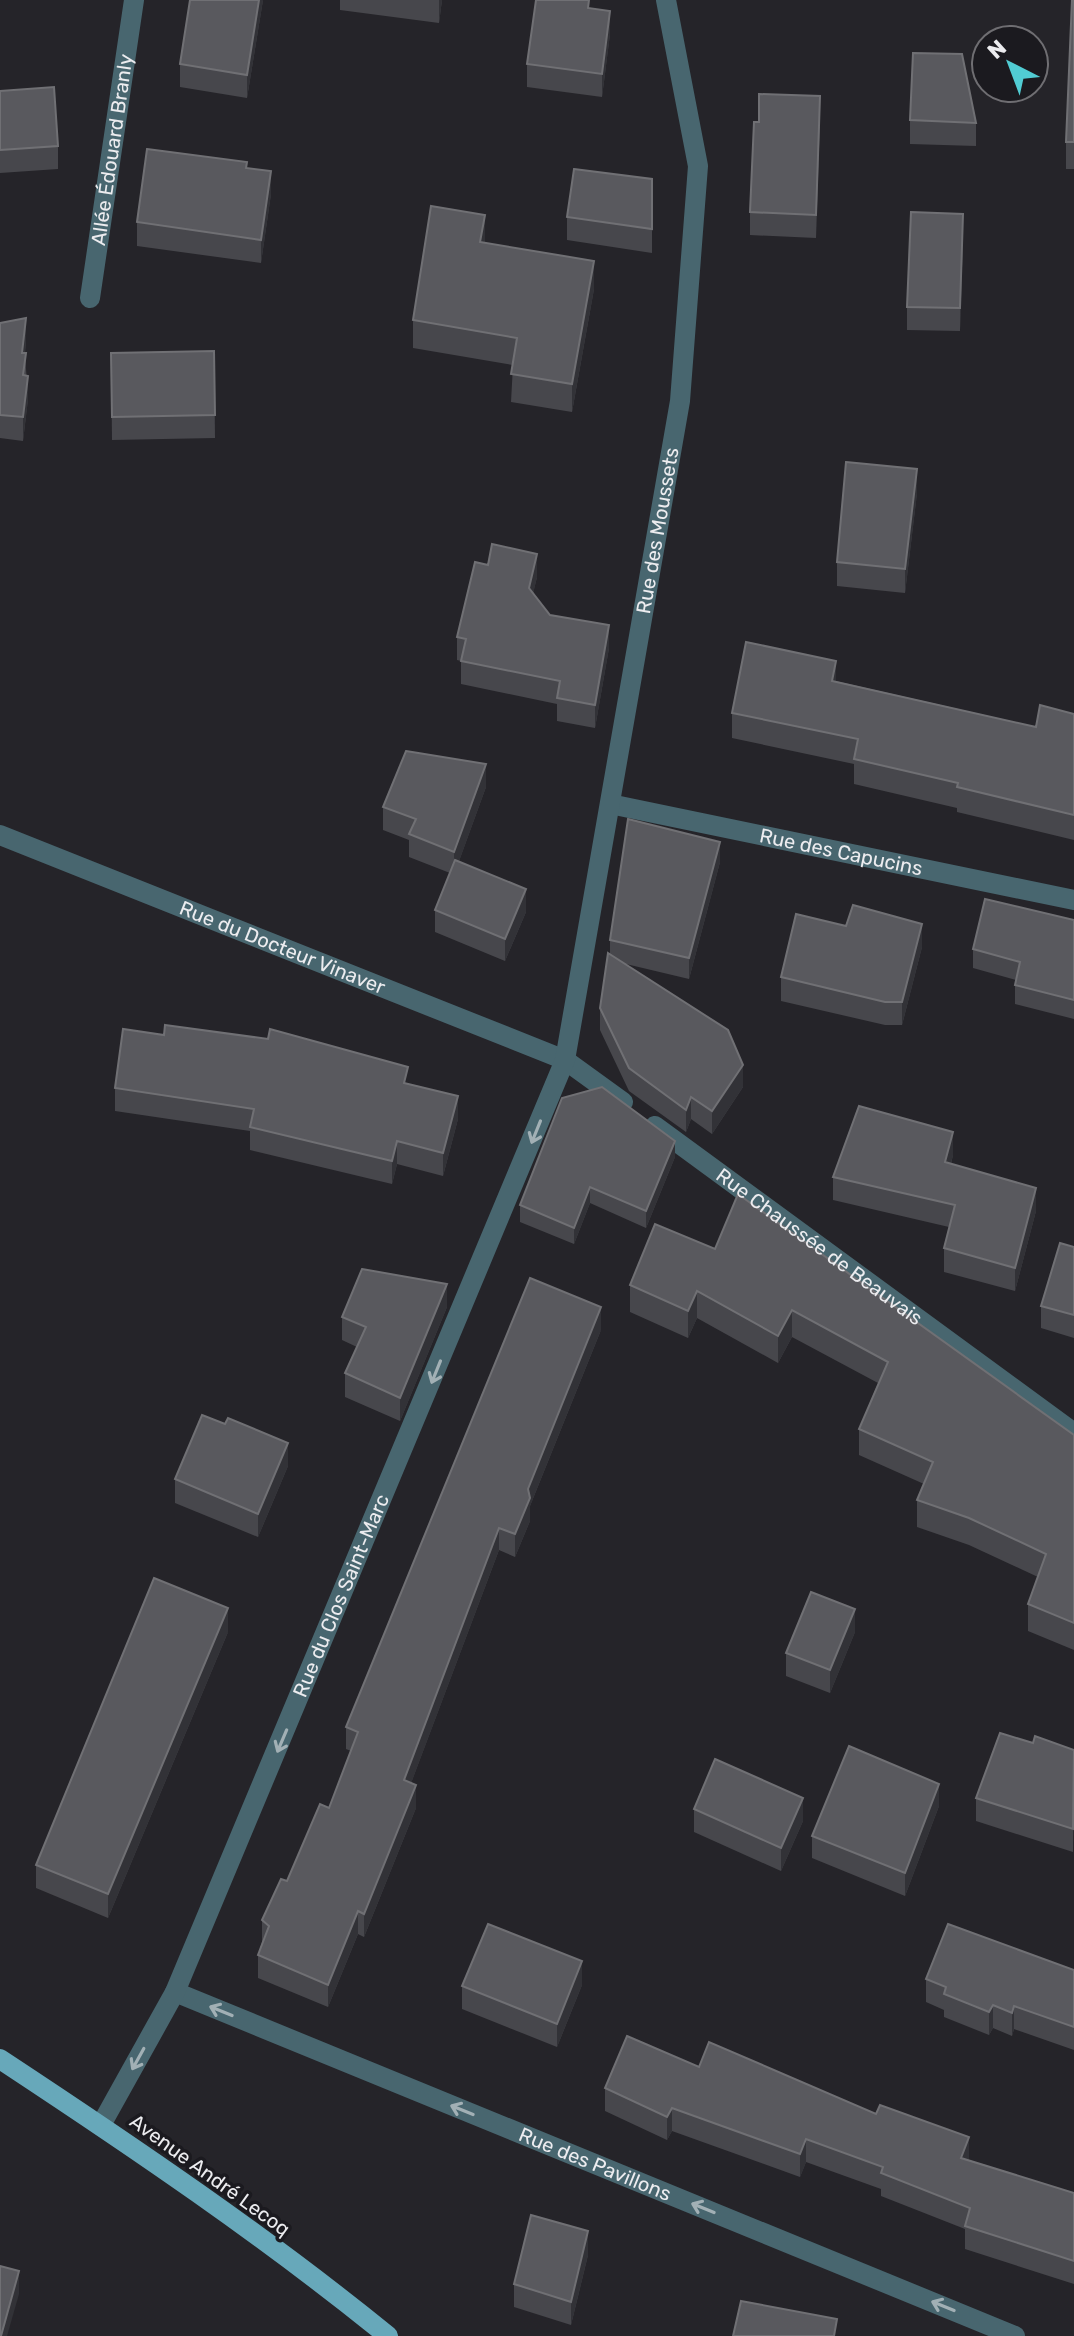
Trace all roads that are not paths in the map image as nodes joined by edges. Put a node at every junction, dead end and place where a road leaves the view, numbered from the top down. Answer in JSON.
{"nodes":[{"id":1,"x":134,"y":0,"type":"edge"},
{"id":2,"x":666,"y":0,"type":"edge"},
{"id":3,"x":90,"y":298,"type":"dead end"},
{"id":4,"x":610,"y":804,"type":"junction"},
{"id":5,"x":0,"y":835,"type":"edge"},
{"id":6,"x":1074,"y":900,"type":"edge"},
{"id":7,"x":565,"y":1060,"type":"junction"},
{"id":8,"x":1074,"y":1433,"type":"edge"},
{"id":9,"x":175,"y":1992,"type":"junction"},
{"id":10,"x":0,"y":2059,"type":"edge"},
{"id":11,"x":101,"y":2125,"type":"junction"},
{"id":12,"x":388,"y":2336,"type":"edge"},
{"id":13,"x":1015,"y":2336,"type":"edge"}],
"edges":[{"from":1,"to":3,"type":"street","name":"Allée Édouard Branly"},
{"from":2,"to":4,"type":"street","name":"Rue des Moussets"},
{"from":4,"to":6,"type":"street","name":"Rue des Capucins"},
{"from":4,"to":7,"type":"street","name":"Rue des Moussets"},
{"from":5,"to":7,"type":"street","name":"Rue du Docteur Vinaver"},
{"from":7,"to":8,"type":"street","name":"Rue Chaussée de Beauvais"},
{"from":7,"to":9,"type":"street","name":"Rue du Clos Saint-Marc","one_way":true},
{"from":9,"to":11,"type":"street","name":"Rue du Clos Saint-Marc","one_way":true},
{"from":13,"to":9,"type":"street","name":"Rue des Pavillons","one_way":true},
{"from":10,"to":11,"type":"main road","name":"Avenue André Lecoq"},
{"from":11,"to":12,"type":"main road","name":"Avenue André Lecoq"}]}
